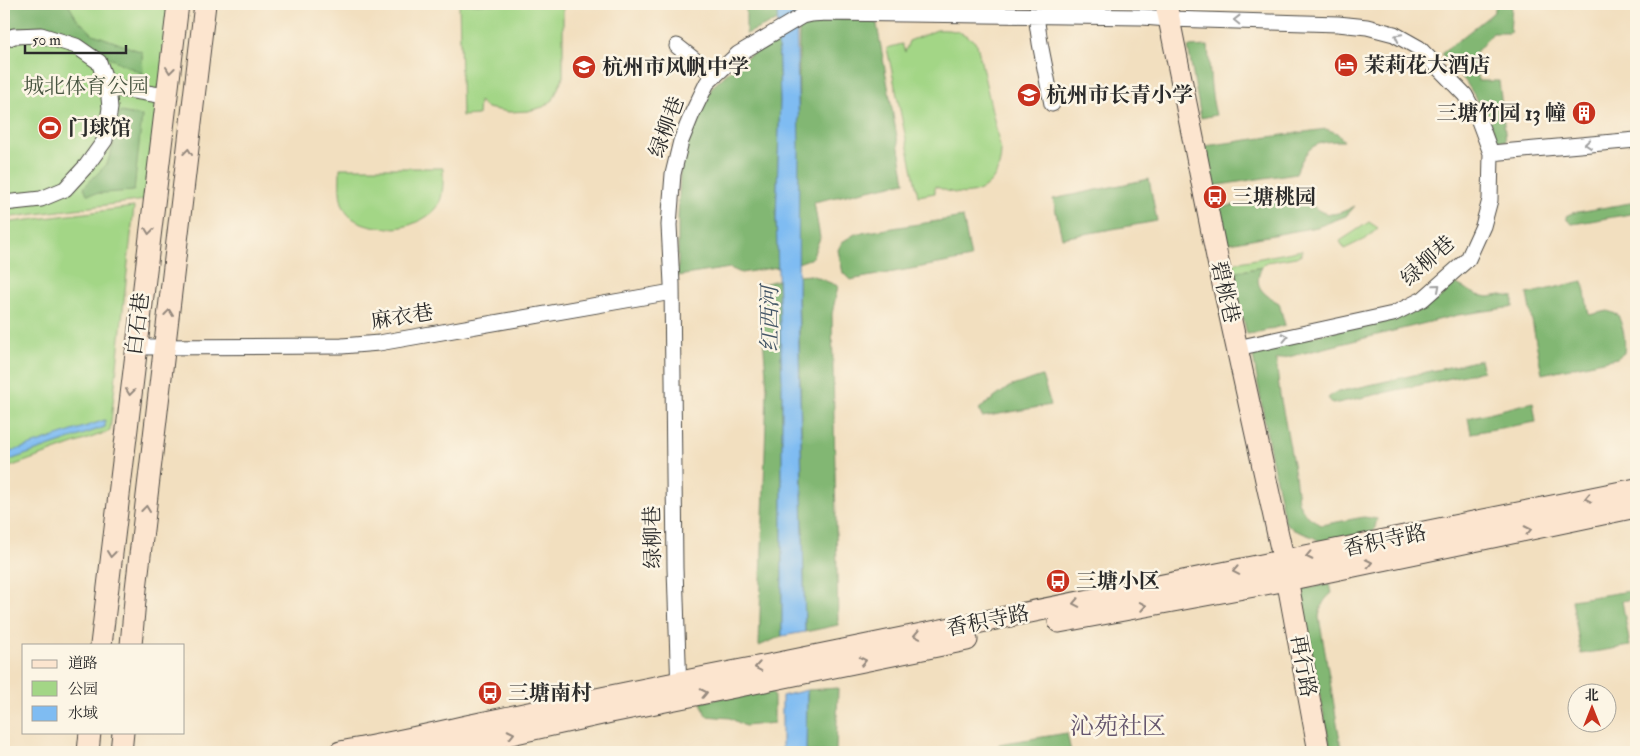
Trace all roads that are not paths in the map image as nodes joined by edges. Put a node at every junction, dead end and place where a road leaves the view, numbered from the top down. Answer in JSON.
{"nodes":[{"id":1,"x":178,"y":4,"type":"edge"},
{"id":2,"x":205,"y":4,"type":"edge"},
{"id":3,"x":1167,"y":11,"type":"edge"},
{"id":4,"x":1036,"y":16,"type":"junction"},
{"id":5,"x":4,"y":40,"type":"edge"},
{"id":6,"x":677,"y":46,"type":"dead end"},
{"id":7,"x":715,"y":76,"type":"junction"},
{"id":8,"x":108,"y":87,"type":"junction"},
{"id":9,"x":166,"y":96,"type":"junction"},
{"id":10,"x":1052,"y":104,"type":"dead end"},
{"id":11,"x":1636,"y":140,"type":"edge"},
{"id":12,"x":1490,"y":154,"type":"junction"},
{"id":13,"x":4,"y":203,"type":"edge"},
{"id":14,"x":672,"y":292,"type":"junction"},
{"id":15,"x":136,"y":347,"type":"junction"},
{"id":16,"x":165,"y":347,"type":"junction"},
{"id":17,"x":1238,"y":348,"type":"junction"},
{"id":18,"x":1636,"y":489,"type":"edge"},
{"id":19,"x":1636,"y":508,"type":"edge"},
{"id":20,"x":1285,"y":571,"type":"junction"},
{"id":21,"x":101,"y":644,"type":"edge"},
{"id":22,"x":131,"y":644,"type":"edge"},
{"id":23,"x":679,"y":690,"type":"junction"},
{"id":24,"x":90,"y":734,"type":"edge"},
{"id":25,"x":123,"y":734,"type":"edge"},
{"id":26,"x":88,"y":752,"type":"edge"},
{"id":27,"x":121,"y":752,"type":"edge"},
{"id":28,"x":340,"y":752,"type":"edge"},
{"id":29,"x":429,"y":752,"type":"edge"},
{"id":30,"x":1319,"y":752,"type":"edge"}],
"edges":[{"from":1,"to":9,"type":"main road","name":"白石巷","one_way":true},
{"from":16,"to":2,"type":"main road","name":"白石巷","one_way":true},
{"from":3,"to":4,"type":"street","name":"绿柳巷"},
{"from":12,"to":3,"type":"street","name":"绿柳巷","one_way":true},
{"from":3,"to":17,"type":"main road","name":"碧桃巷"},
{"from":4,"to":7,"type":"street","name":"绿柳巷"},
{"from":4,"to":10,"type":"street"},
{"from":5,"to":8,"type":"street"},
{"from":6,"to":7,"type":"street"},
{"from":7,"to":14,"type":"street","name":"绿柳巷"},
{"from":8,"to":9,"type":"street"},
{"from":8,"to":13,"type":"street"},
{"from":9,"to":15,"type":"main road","name":"白石巷","one_way":true},
{"from":11,"to":12,"type":"street","one_way":true},
{"from":17,"to":12,"type":"street","name":"绿柳巷","one_way":true},
{"from":14,"to":16,"type":"street","name":"麻衣巷"},
{"from":14,"to":23,"type":"street","name":"绿柳巷"},
{"from":15,"to":16,"type":"street","name":"麻衣巷"},
{"from":15,"to":21,"type":"main road","name":"白石巷","one_way":true},
{"from":22,"to":16,"type":"main road","name":"白石巷","one_way":true},
{"from":17,"to":20,"type":"main road","name":"碧桃巷"},
{"from":18,"to":20,"type":"main road","name":"香积寺路","one_way":true},
{"from":20,"to":19,"type":"main road","name":"香积寺路","one_way":true},
{"from":20,"to":23,"type":"main road","name":"香积寺路"},
{"from":20,"to":30,"type":"main road","name":"再行路"},
{"from":23,"to":28,"type":"main road","name":"香积寺路"},
{"from":29,"to":23,"type":"main road","name":"香积寺路","one_way":true},
{"from":24,"to":26,"type":"main road"},
{"from":25,"to":27,"type":"main road"}]}
